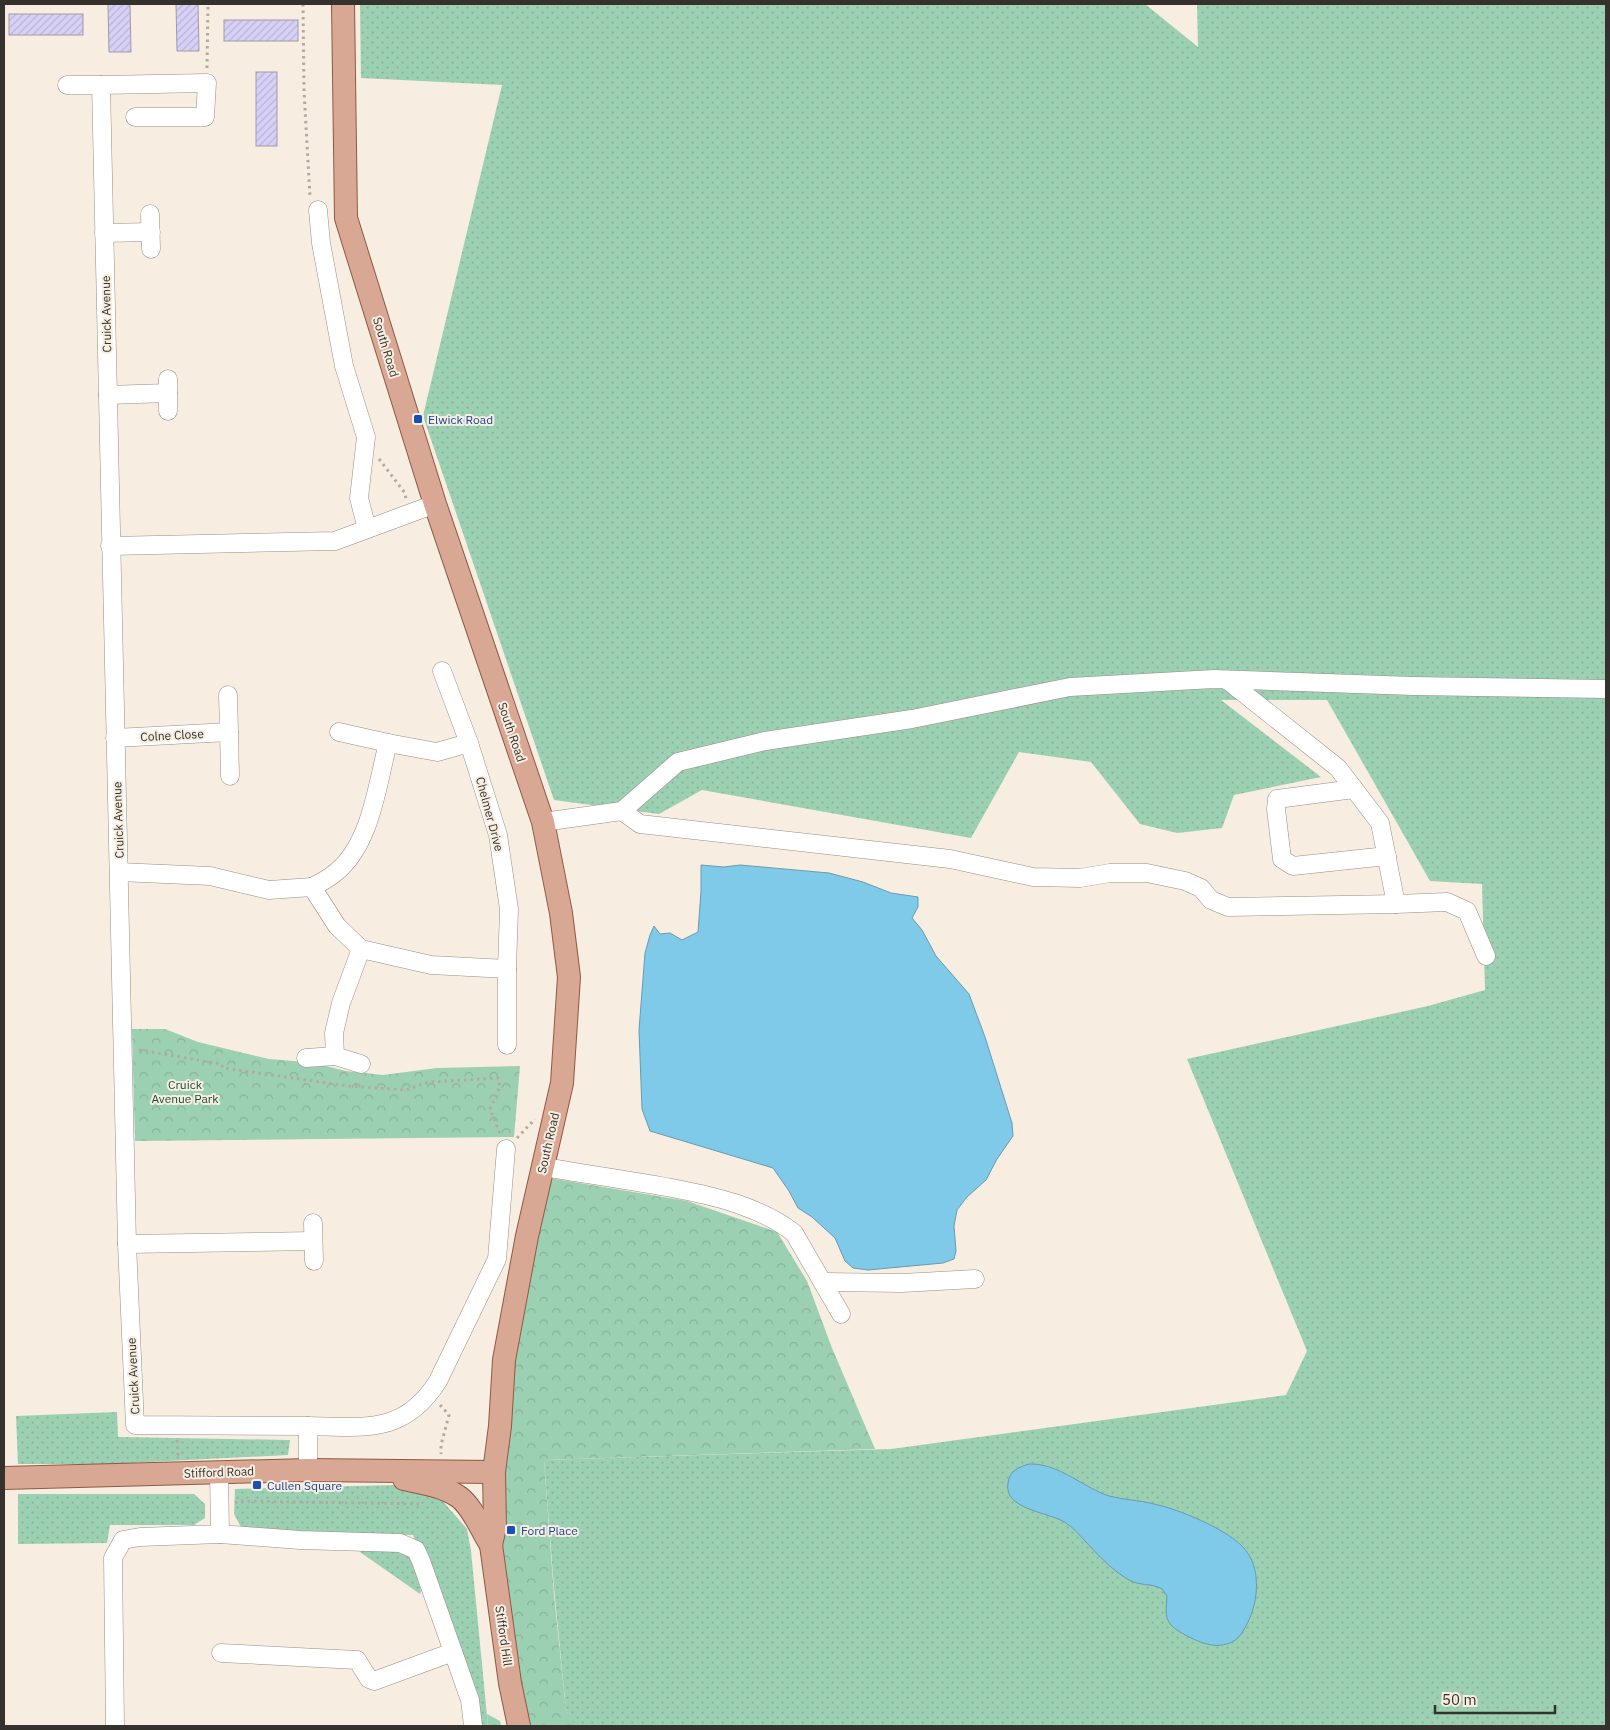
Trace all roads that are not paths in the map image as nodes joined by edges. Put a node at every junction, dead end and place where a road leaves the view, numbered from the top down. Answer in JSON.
{"nodes":[{"id":1,"x":343,"y":4,"type":"edge"},
{"id":2,"x":67,"y":85,"type":"dead end"},
{"id":3,"x":101,"y":85,"type":"junction"},
{"id":4,"x":135,"y":117,"type":"dead end"},
{"id":5,"x":318,"y":210,"type":"road end"},
{"id":6,"x":151,"y":232,"type":"dead end"},
{"id":7,"x":104,"y":233,"type":"junction"},
{"id":8,"x":168,"y":394,"type":"dead end"},
{"id":9,"x":108,"y":395,"type":"junction"},
{"id":10,"x":435,"y":504,"type":"junction"},
{"id":11,"x":367,"y":529,"type":"junction"},
{"id":12,"x":110,"y":546,"type":"junction"},
{"id":13,"x":442,"y":670,"type":"dead end"},
{"id":14,"x":1227,"y":680,"type":"junction"},
{"id":15,"x":1606,"y":689,"type":"edge"},
{"id":16,"x":228,"y":696,"type":"dead end"},
{"id":17,"x":229,"y":732,"type":"junction"},
{"id":18,"x":339,"y":732,"type":"dead end"},
{"id":19,"x":115,"y":738,"type":"junction"},
{"id":20,"x":388,"y":743,"type":"junction"},
{"id":21,"x":469,"y":743,"type":"junction"},
{"id":22,"x":230,"y":776,"type":"dead end"},
{"id":23,"x":1354,"y":789,"type":"junction"},
{"id":24,"x":622,"y":811,"type":"junction"},
{"id":25,"x":543,"y":822,"type":"junction"},
{"id":26,"x":1387,"y":856,"type":"junction"},
{"id":27,"x":119,"y":872,"type":"junction"},
{"id":28,"x":312,"y":887,"type":"junction"},
{"id":29,"x":1396,"y":904,"type":"junction"},
{"id":30,"x":361,"y":949,"type":"junction"},
{"id":31,"x":1486,"y":956,"type":"dead end"},
{"id":32,"x":507,"y":969,"type":"junction"},
{"id":33,"x":507,"y":1045,"type":"dead end"},
{"id":34,"x":335,"y":1056,"type":"junction"},
{"id":35,"x":306,"y":1058,"type":"dead end"},
{"id":36,"x":361,"y":1064,"type":"dead end"},
{"id":37,"x":506,"y":1149,"type":"road end"},
{"id":38,"x":543,"y":1167,"type":"junction"},
{"id":39,"x":312,"y":1223,"type":"dead end"},
{"id":40,"x":313,"y":1242,"type":"junction"},
{"id":41,"x":127,"y":1244,"type":"junction"},
{"id":42,"x":314,"y":1261,"type":"dead end"},
{"id":43,"x":975,"y":1279,"type":"dead end"},
{"id":44,"x":824,"y":1282,"type":"junction"},
{"id":45,"x":841,"y":1314,"type":"dead end"},
{"id":46,"x":308,"y":1426,"type":"junction"},
{"id":47,"x":363,"y":1469,"type":"junction"},
{"id":48,"x":308,"y":1470,"type":"junction"},
{"id":49,"x":219,"y":1472,"type":"junction"},
{"id":50,"x":494,"y":1472,"type":"junction"},
{"id":51,"x":4,"y":1478,"type":"edge"},
{"id":52,"x":220,"y":1534,"type":"junction"},
{"id":53,"x":491,"y":1546,"type":"junction"},
{"id":54,"x":221,"y":1652,"type":"dead end"},
{"id":55,"x":453,"y":1652,"type":"junction"},
{"id":56,"x":115,"y":1726,"type":"edge"},
{"id":57,"x":473,"y":1726,"type":"edge"},
{"id":58,"x":519,"y":1726,"type":"edge"}],
"edges":[{"from":1,"to":10,"type":"main road","name":"South Road"},
{"from":2,"to":3,"type":"street"},
{"from":3,"to":4,"type":"street"},
{"from":3,"to":7,"type":"street","name":"Cruick Avenue"},
{"from":5,"to":11,"type":"street"},
{"from":6,"to":7,"type":"street"},
{"from":7,"to":9,"type":"street","name":"Cruick Avenue"},
{"from":8,"to":9,"type":"street"},
{"from":9,"to":12,"type":"street","name":"Cruick Avenue"},
{"from":10,"to":11,"type":"street"},
{"from":10,"to":25,"type":"main road","name":"South Road"},
{"from":11,"to":12,"type":"street"},
{"from":12,"to":19,"type":"street","name":"Cruick Avenue"},
{"from":13,"to":21,"type":"street","name":"Chelmer Drive"},
{"from":14,"to":15,"type":"street"},
{"from":14,"to":23,"type":"street"},
{"from":14,"to":24,"type":"street"},
{"from":16,"to":17,"type":"street"},
{"from":17,"to":19,"type":"street","name":"Colne Close"},
{"from":17,"to":22,"type":"street"},
{"from":18,"to":20,"type":"street"},
{"from":19,"to":27,"type":"street","name":"Cruick Avenue"},
{"from":20,"to":21,"type":"street"},
{"from":20,"to":28,"type":"street"},
{"from":21,"to":32,"type":"street","name":"Chelmer Drive"},
{"from":23,"to":26,"type":"street"},
{"from":23,"to":26,"type":"street"},
{"from":24,"to":25,"type":"street"},
{"from":24,"to":29,"type":"street"},
{"from":25,"to":38,"type":"main road","name":"South Road"},
{"from":26,"to":29,"type":"street"},
{"from":27,"to":28,"type":"street"},
{"from":27,"to":41,"type":"street","name":"Cruick Avenue"},
{"from":28,"to":30,"type":"street"},
{"from":29,"to":31,"type":"street"},
{"from":30,"to":32,"type":"street"},
{"from":30,"to":34,"type":"street"},
{"from":32,"to":33,"type":"street","name":"Chelmer Drive"},
{"from":34,"to":35,"type":"street"},
{"from":34,"to":36,"type":"street"},
{"from":37,"to":46,"type":"street"},
{"from":38,"to":44,"type":"street"},
{"from":38,"to":50,"type":"main road","name":"South Road"},
{"from":39,"to":40,"type":"street"},
{"from":40,"to":41,"type":"street"},
{"from":40,"to":42,"type":"street"},
{"from":41,"to":46,"type":"street","name":"Cruick Avenue"},
{"from":43,"to":44,"type":"street"},
{"from":44,"to":45,"type":"street"},
{"from":46,"to":48,"type":"street"},
{"from":47,"to":48,"type":"main road","name":"Stifford Road"},
{"from":47,"to":50,"type":"main road","name":"Stifford Road"},
{"from":47,"to":53,"type":"main road","name":"Stifford Hill"},
{"from":48,"to":49,"type":"main road","name":"Stifford Road"},
{"from":49,"to":51,"type":"main road","name":"Stifford Road"},
{"from":49,"to":52,"type":"street"},
{"from":50,"to":53,"type":"main road","name":"Stifford Hill"},
{"from":52,"to":55,"type":"street"},
{"from":52,"to":56,"type":"street"},
{"from":53,"to":58,"type":"main road","name":"Stifford Hill"},
{"from":54,"to":55,"type":"street"},
{"from":55,"to":57,"type":"street"}]}
